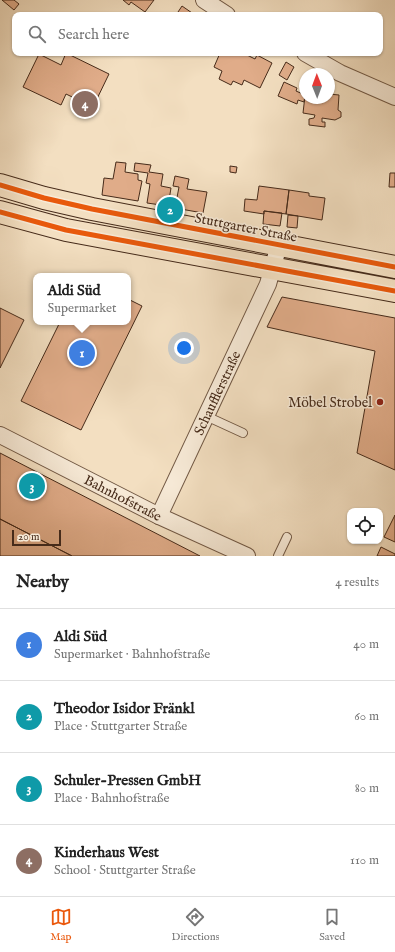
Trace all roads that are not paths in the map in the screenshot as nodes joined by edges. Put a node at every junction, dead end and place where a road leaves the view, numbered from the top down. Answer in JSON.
{"nodes":[{"id":1,"x":204,"y":0,"type":"edge"},
{"id":2,"x":222,"y":12,"type":"edge"},
{"id":3,"x":309,"y":56,"type":"edge"},
{"id":4,"x":395,"y":97,"type":"edge"},
{"id":5,"x":0,"y":185,"type":"edge"},
{"id":6,"x":0,"y":212,"type":"edge"},
{"id":7,"x":279,"y":245,"type":"junction"},
{"id":8,"x":395,"y":267,"type":"edge"},
{"id":9,"x":274,"y":269,"type":"junction"},
{"id":10,"x":395,"y":291,"type":"edge"},
{"id":11,"x":206,"y":416,"type":"junction"},
{"id":12,"x":243,"y":433,"type":"dead end"},
{"id":13,"x":0,"y":435,"type":"edge"},
{"id":14,"x":159,"y":516,"type":"junction"},
{"id":15,"x":287,"y":537,"type":"dead end"},
{"id":16,"x":247,"y":556,"type":"edge"},
{"id":17,"x":278,"y":556,"type":"edge"}],
"edges":[{"from":1,"to":2,"type":"street"},
{"from":3,"to":4,"type":"street"},
{"from":5,"to":7,"type":"main road","name":"Stuttgarter Straße"},
{"from":6,"to":9,"type":"main road"},
{"from":7,"to":8,"type":"main road","name":"Stuttgarter Straße"},
{"from":7,"to":9,"type":"street","name":"Schaufflerstraße"},
{"from":9,"to":10,"type":"main road"},
{"from":9,"to":11,"type":"street","name":"Schaufflerstraße"},
{"from":11,"to":12,"type":"lane"},
{"from":11,"to":14,"type":"street","name":"Schaufflerstraße"},
{"from":13,"to":14,"type":"street","name":"Bahnhofstraße"},
{"from":14,"to":16,"type":"street","name":"Bahnhofstraße"},
{"from":15,"to":17,"type":"lane"}]}
